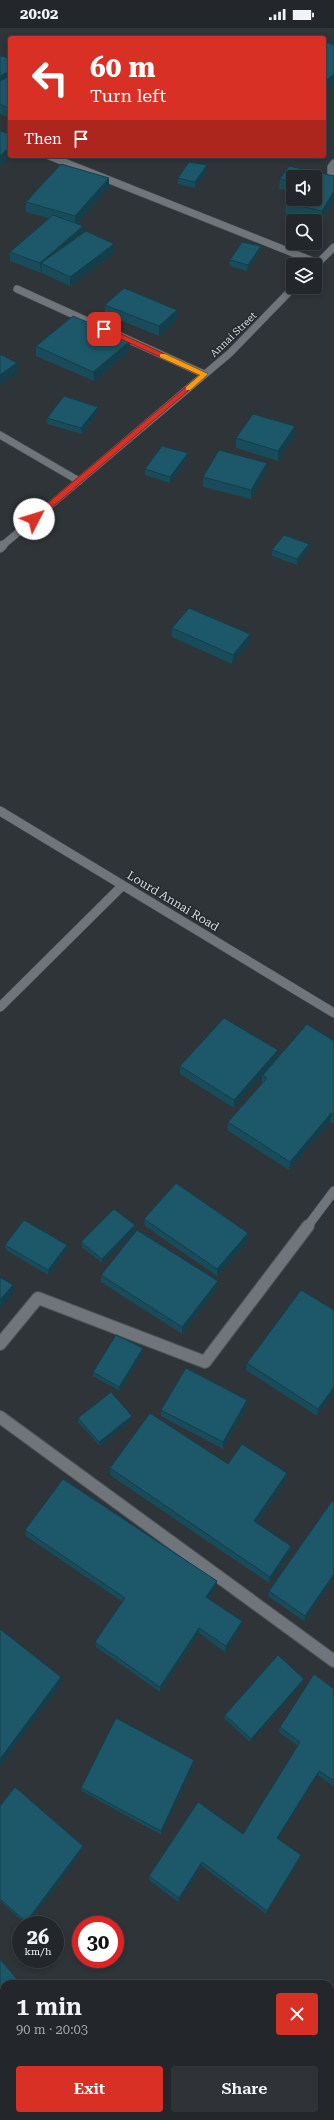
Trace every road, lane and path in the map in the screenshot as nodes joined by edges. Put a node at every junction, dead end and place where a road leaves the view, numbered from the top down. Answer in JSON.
{"nodes":[{"id":1,"x":54,"y":158,"type":"edge"},
{"id":2,"x":334,"y":163,"type":"edge"},
{"id":3,"x":334,"y":176,"type":"edge"},
{"id":4,"x":334,"y":247,"type":"edge"},
{"id":5,"x":299,"y":258,"type":"edge"},
{"id":6,"x":322,"y":259,"type":"edge"},
{"id":7,"x":17,"y":290,"type":"dead end"},
{"id":8,"x":287,"y":294,"type":"edge"},
{"id":9,"x":204,"y":374,"type":"junction"},
{"id":10,"x":0,"y":435,"type":"edge"},
{"id":11,"x":79,"y":481,"type":"junction"},
{"id":12,"x":0,"y":548,"type":"edge"},
{"id":13,"x":0,"y":811,"type":"edge"},
{"id":14,"x":122,"y":886,"type":"junction"},
{"id":15,"x":0,"y":1007,"type":"edge"},
{"id":16,"x":334,"y":1013,"type":"edge"},
{"id":17,"x":334,"y":1191,"type":"edge"},
{"id":18,"x":0,"y":1344,"type":"edge"},
{"id":19,"x":0,"y":1418,"type":"edge"},
{"id":20,"x":334,"y":1661,"type":"edge"}],
"edges":[{"from":1,"to":5,"type":"street"},
{"from":2,"to":3,"type":"street"},
{"from":4,"to":6,"type":"street"},
{"from":7,"to":9,"type":"street"},
{"from":8,"to":9,"type":"street","name":"Annai Street"},
{"from":9,"to":11,"type":"street","name":"Annai Street"},
{"from":10,"to":11,"type":"street"},
{"from":11,"to":12,"type":"street","name":"Annai Street"},
{"from":13,"to":14,"type":"street","name":"Lourd Annai Road"},
{"from":14,"to":15,"type":"street"},
{"from":14,"to":16,"type":"street","name":"Lourd Annai Road"},
{"from":17,"to":18,"type":"street"},
{"from":19,"to":20,"type":"street"}]}
